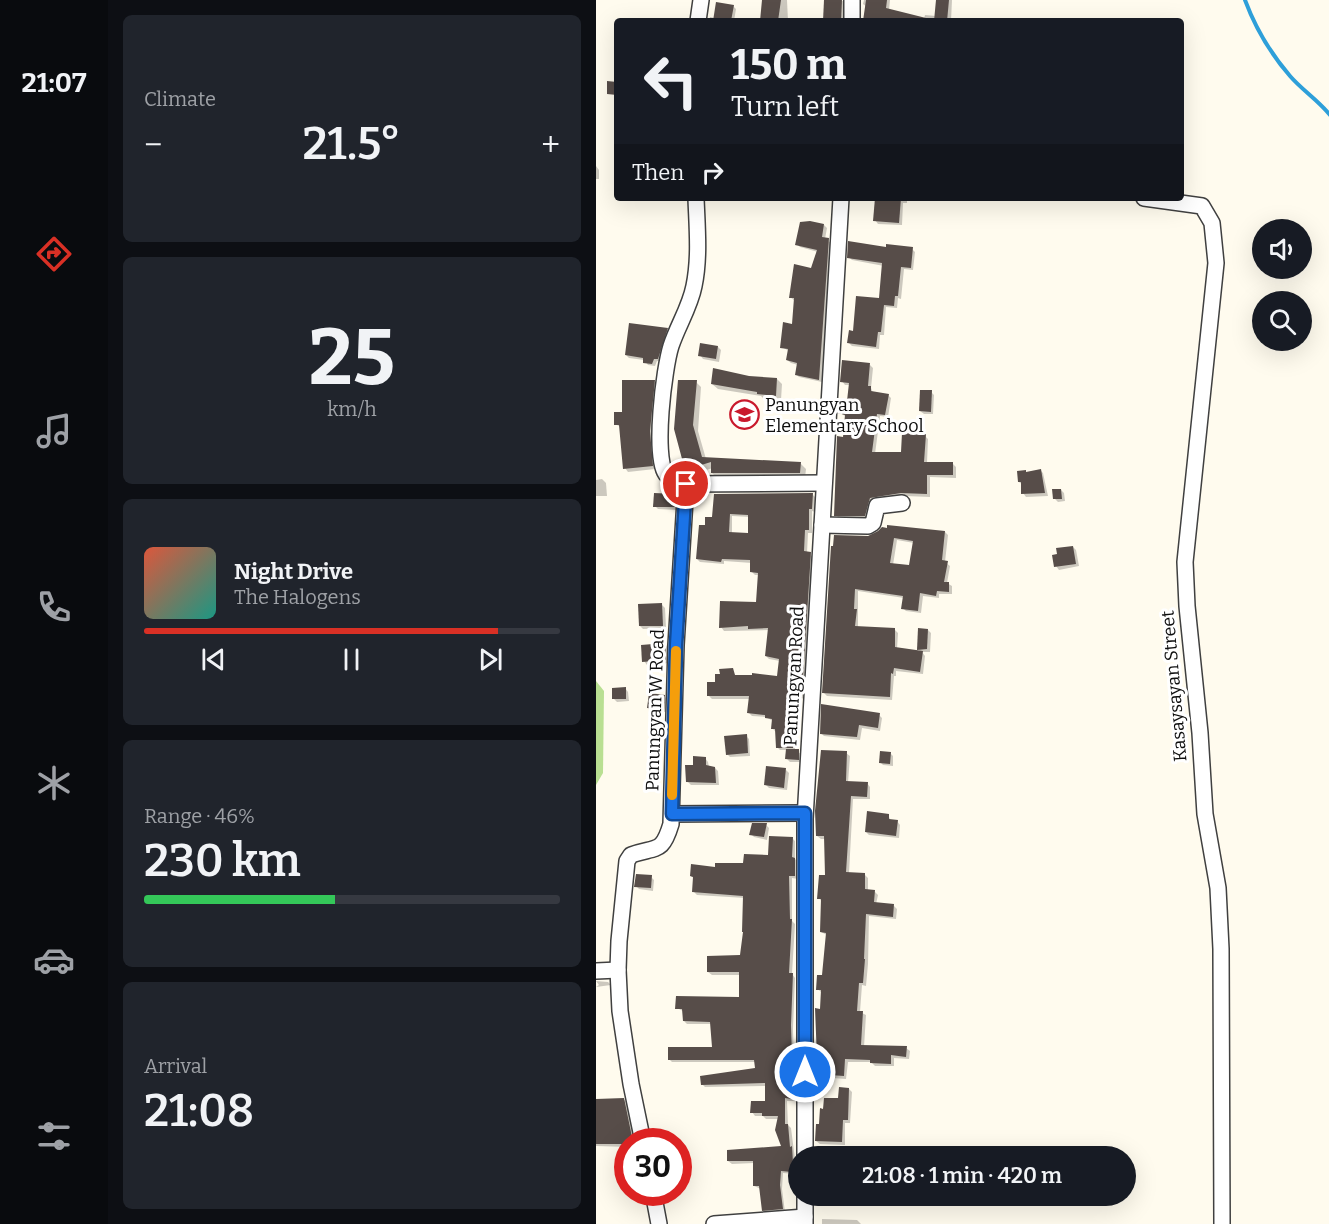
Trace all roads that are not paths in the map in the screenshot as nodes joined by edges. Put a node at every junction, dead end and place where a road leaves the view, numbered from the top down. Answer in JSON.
{"nodes":[{"id":1,"x":701,"y":0,"type":"edge"},
{"id":2,"x":852,"y":0,"type":"edge"},
{"id":3,"x":698,"y":18,"type":"edge"},
{"id":4,"x":852,"y":18,"type":"edge"},
{"id":5,"x":696,"y":201,"type":"edge"},
{"id":6,"x":841,"y":201,"type":"edge"},
{"id":7,"x":1166,"y":201,"type":"edge"},
{"id":8,"x":824,"y":483,"type":"junction"},
{"id":9,"x":686,"y":484,"type":"junction"},
{"id":10,"x":902,"y":503,"type":"dead end"},
{"id":11,"x":822,"y":525,"type":"junction"},
{"id":12,"x":805,"y":813,"type":"junction"},
{"id":13,"x":672,"y":814,"type":"junction"},
{"id":14,"x":618,"y":970,"type":"junction"},
{"id":15,"x":596,"y":971,"type":"edge"},
{"id":16,"x":640,"y":1128,"type":"edge"},
{"id":17,"x":805,"y":1146,"type":"edge"},
{"id":18,"x":656,"y":1206,"type":"edge"},
{"id":19,"x":805,"y":1220,"type":"edge"},
{"id":20,"x":659,"y":1224,"type":"edge"},
{"id":21,"x":714,"y":1224,"type":"edge"},
{"id":22,"x":1222,"y":1224,"type":"edge"}],
"edges":[{"from":1,"to":3,"type":"street"},
{"from":2,"to":4,"type":"street"},
{"from":5,"to":9,"type":"street"},
{"from":6,"to":8,"type":"street","name":"Panungyan Road"},
{"from":7,"to":22,"type":"street","name":"Kasaysayan Street"},
{"from":8,"to":9,"type":"street"},
{"from":8,"to":11,"type":"street","name":"Panungyan Road"},
{"from":9,"to":13,"type":"street","name":"Panungyan W Road"},
{"from":10,"to":11,"type":"street"},
{"from":11,"to":12,"type":"street","name":"Panungyan Road"},
{"from":12,"to":13,"type":"street"},
{"from":12,"to":17,"type":"street","name":"Panungyan Road"},
{"from":13,"to":14,"type":"street","name":"Panungyan W Road"},
{"from":14,"to":15,"type":"street"},
{"from":14,"to":16,"type":"street","name":"Panungyan W Road"},
{"from":18,"to":20,"type":"street"},
{"from":19,"to":21,"type":"street"}]}
